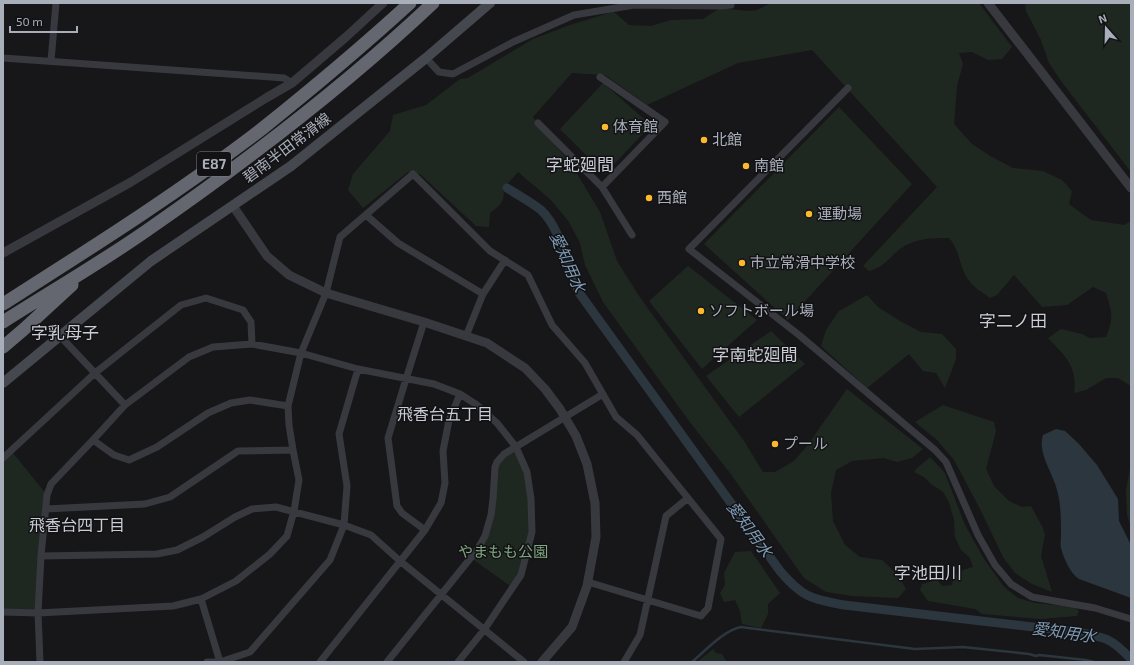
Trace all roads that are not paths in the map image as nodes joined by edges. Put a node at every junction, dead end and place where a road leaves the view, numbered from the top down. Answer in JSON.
{"nodes":[{"id":1,"x":56,"y":3,"type":"edge"},
{"id":2,"x":383,"y":3,"type":"edge"},
{"id":3,"x":410,"y":3,"type":"edge"},
{"id":4,"x":433,"y":3,"type":"edge"},
{"id":5,"x":490,"y":3,"type":"edge"},
{"id":6,"x":731,"y":3,"type":"edge"},
{"id":7,"x":988,"y":3,"type":"edge"},
{"id":8,"x":634,"y":4,"type":"edge"},
{"id":9,"x":3,"y":58,"type":"edge"},
{"id":10,"x":426,"y":58,"type":"junction"},
{"id":11,"x":51,"y":61,"type":"junction"},
{"id":12,"x":600,"y":77,"type":"dead end"},
{"id":13,"x":292,"y":84,"type":"junction"},
{"id":14,"x":848,"y":88,"type":"dead end"},
{"id":15,"x":538,"y":123,"type":"dead end"},
{"id":16,"x":602,"y":187,"type":"junction"},
{"id":17,"x":1131,"y":188,"type":"edge"},
{"id":18,"x":234,"y":206,"type":"junction"},
{"id":19,"x":366,"y":215,"type":"junction"},
{"id":20,"x":632,"y":235,"type":"dead end"},
{"id":21,"x":4,"y":252,"type":"edge"},
{"id":22,"x":505,"y":260,"type":"junction"},
{"id":23,"x":97,"y":262,"type":"junction"},
{"id":24,"x":326,"y":293,"type":"junction"},
{"id":25,"x":483,"y":294,"type":"junction"},
{"id":26,"x":3,"y":304,"type":"edge"},
{"id":27,"x":3,"y":322,"type":"edge"},
{"id":28,"x":424,"y":322,"type":"junction"},
{"id":29,"x":60,"y":336,"type":"junction"},
{"id":30,"x":466,"y":336,"type":"junction"},
{"id":31,"x":252,"y":344,"type":"junction"},
{"id":32,"x":3,"y":347,"type":"edge"},
{"id":33,"x":301,"y":353,"type":"junction"},
{"id":34,"x":358,"y":369,"type":"junction"},
{"id":35,"x":95,"y":373,"type":"junction"},
{"id":36,"x":406,"y":379,"type":"junction"},
{"id":37,"x":3,"y":383,"type":"edge"},
{"id":38,"x":460,"y":394,"type":"junction"},
{"id":39,"x":603,"y":394,"type":"junction"},
{"id":40,"x":125,"y":405,"type":"junction"},
{"id":41,"x":288,"y":406,"type":"junction"},
{"id":42,"x":565,"y":416,"type":"junction"},
{"id":43,"x":93,"y":440,"type":"junction"},
{"id":44,"x":516,"y":447,"type":"junction"},
{"id":45,"x":292,"y":450,"type":"junction"},
{"id":46,"x":3,"y":458,"type":"edge"},
{"id":47,"x":688,"y":498,"type":"junction"},
{"id":48,"x":46,"y":508,"type":"junction"},
{"id":49,"x":294,"y":511,"type":"junction"},
{"id":50,"x":344,"y":525,"type":"junction"},
{"id":51,"x":425,"y":530,"type":"junction"},
{"id":52,"x":41,"y":556,"type":"junction"},
{"id":53,"x":400,"y":561,"type":"junction"},
{"id":54,"x":588,"y":582,"type":"junction"},
{"id":55,"x":442,"y":595,"type":"junction"},
{"id":56,"x":201,"y":599,"type":"junction"},
{"id":57,"x":647,"y":600,"type":"junction"},
{"id":58,"x":3,"y":612,"type":"edge"},
{"id":59,"x":38,"y":613,"type":"junction"},
{"id":60,"x":1131,"y":619,"type":"edge"},
{"id":61,"x":484,"y":630,"type":"junction"},
{"id":62,"x":40,"y":662,"type":"edge"},
{"id":63,"x":208,"y":662,"type":"edge"},
{"id":64,"x":220,"y":662,"type":"edge"},
{"id":65,"x":320,"y":662,"type":"edge"},
{"id":66,"x":387,"y":662,"type":"edge"},
{"id":67,"x":458,"y":662,"type":"edge"},
{"id":68,"x":524,"y":662,"type":"edge"},
{"id":69,"x":542,"y":662,"type":"edge"},
{"id":70,"x":624,"y":662,"type":"edge"}],
"edges":[{"from":1,"to":11,"type":"street"},
{"from":2,"to":13,"type":"street"},
{"from":3,"to":26,"type":"highway","number":"E87"},
{"from":4,"to":23,"type":"highway","number":"E87"},
{"from":5,"to":10,"type":"main road","name":"碧南半田常滑線"},
{"from":6,"to":8,"type":"street"},
{"from":7,"to":17,"type":"street"},
{"from":8,"to":10,"type":"street"},
{"from":9,"to":11,"type":"street"},
{"from":10,"to":18,"type":"main road","name":"碧南半田常滑線"},
{"from":11,"to":13,"type":"street"},
{"from":12,"to":16,"type":"street"},
{"from":13,"to":21,"type":"street"},
{"from":14,"to":60,"type":"street"},
{"from":15,"to":16,"type":"street"},
{"from":16,"to":20,"type":"street"},
{"from":18,"to":24,"type":"street"},
{"from":18,"to":29,"type":"main road","name":"碧南半田常滑線"},
{"from":19,"to":22,"type":"street"},
{"from":19,"to":24,"type":"street"},
{"from":19,"to":25,"type":"street"},
{"from":22,"to":25,"type":"street"},
{"from":22,"to":39,"type":"street"},
{"from":23,"to":27,"type":"highway","number":"E87"},
{"from":23,"to":32,"type":"highway"},
{"from":24,"to":28,"type":"street"},
{"from":24,"to":33,"type":"street"},
{"from":25,"to":30,"type":"street"},
{"from":28,"to":30,"type":"street"},
{"from":28,"to":36,"type":"street"},
{"from":29,"to":35,"type":"street"},
{"from":29,"to":37,"type":"main road","name":"碧南半田常滑線"},
{"from":30,"to":42,"type":"street"},
{"from":31,"to":33,"type":"street"},
{"from":31,"to":35,"type":"street"},
{"from":31,"to":40,"type":"street"},
{"from":33,"to":34,"type":"street"},
{"from":33,"to":41,"type":"street"},
{"from":34,"to":36,"type":"street"},
{"from":34,"to":50,"type":"street"},
{"from":35,"to":40,"type":"street"},
{"from":35,"to":46,"type":"street"},
{"from":36,"to":38,"type":"street"},
{"from":36,"to":51,"type":"street"},
{"from":38,"to":44,"type":"street"},
{"from":38,"to":51,"type":"street"},
{"from":39,"to":42,"type":"street"},
{"from":39,"to":47,"type":"street"},
{"from":40,"to":43,"type":"street"},
{"from":41,"to":43,"type":"street"},
{"from":41,"to":45,"type":"street"},
{"from":42,"to":44,"type":"street"},
{"from":42,"to":54,"type":"street"},
{"from":43,"to":48,"type":"street"},
{"from":44,"to":55,"type":"street"},
{"from":44,"to":61,"type":"street"},
{"from":45,"to":48,"type":"street"},
{"from":45,"to":49,"type":"street"},
{"from":47,"to":57,"type":"street"},
{"from":47,"to":57,"type":"street"},
{"from":48,"to":52,"type":"street"},
{"from":49,"to":50,"type":"street"},
{"from":49,"to":52,"type":"street"},
{"from":49,"to":56,"type":"street"},
{"from":50,"to":53,"type":"street"},
{"from":50,"to":64,"type":"street"},
{"from":51,"to":53,"type":"street"},
{"from":52,"to":59,"type":"street"},
{"from":53,"to":55,"type":"street"},
{"from":53,"to":65,"type":"street"},
{"from":54,"to":57,"type":"street"},
{"from":54,"to":69,"type":"street"},
{"from":55,"to":61,"type":"street"},
{"from":55,"to":66,"type":"street"},
{"from":56,"to":59,"type":"street"},
{"from":56,"to":64,"type":"street"},
{"from":57,"to":70,"type":"street"},
{"from":58,"to":59,"type":"street"},
{"from":59,"to":62,"type":"street"},
{"from":61,"to":67,"type":"street"},
{"from":61,"to":68,"type":"street"},
{"from":63,"to":64,"type":"street"}]}
